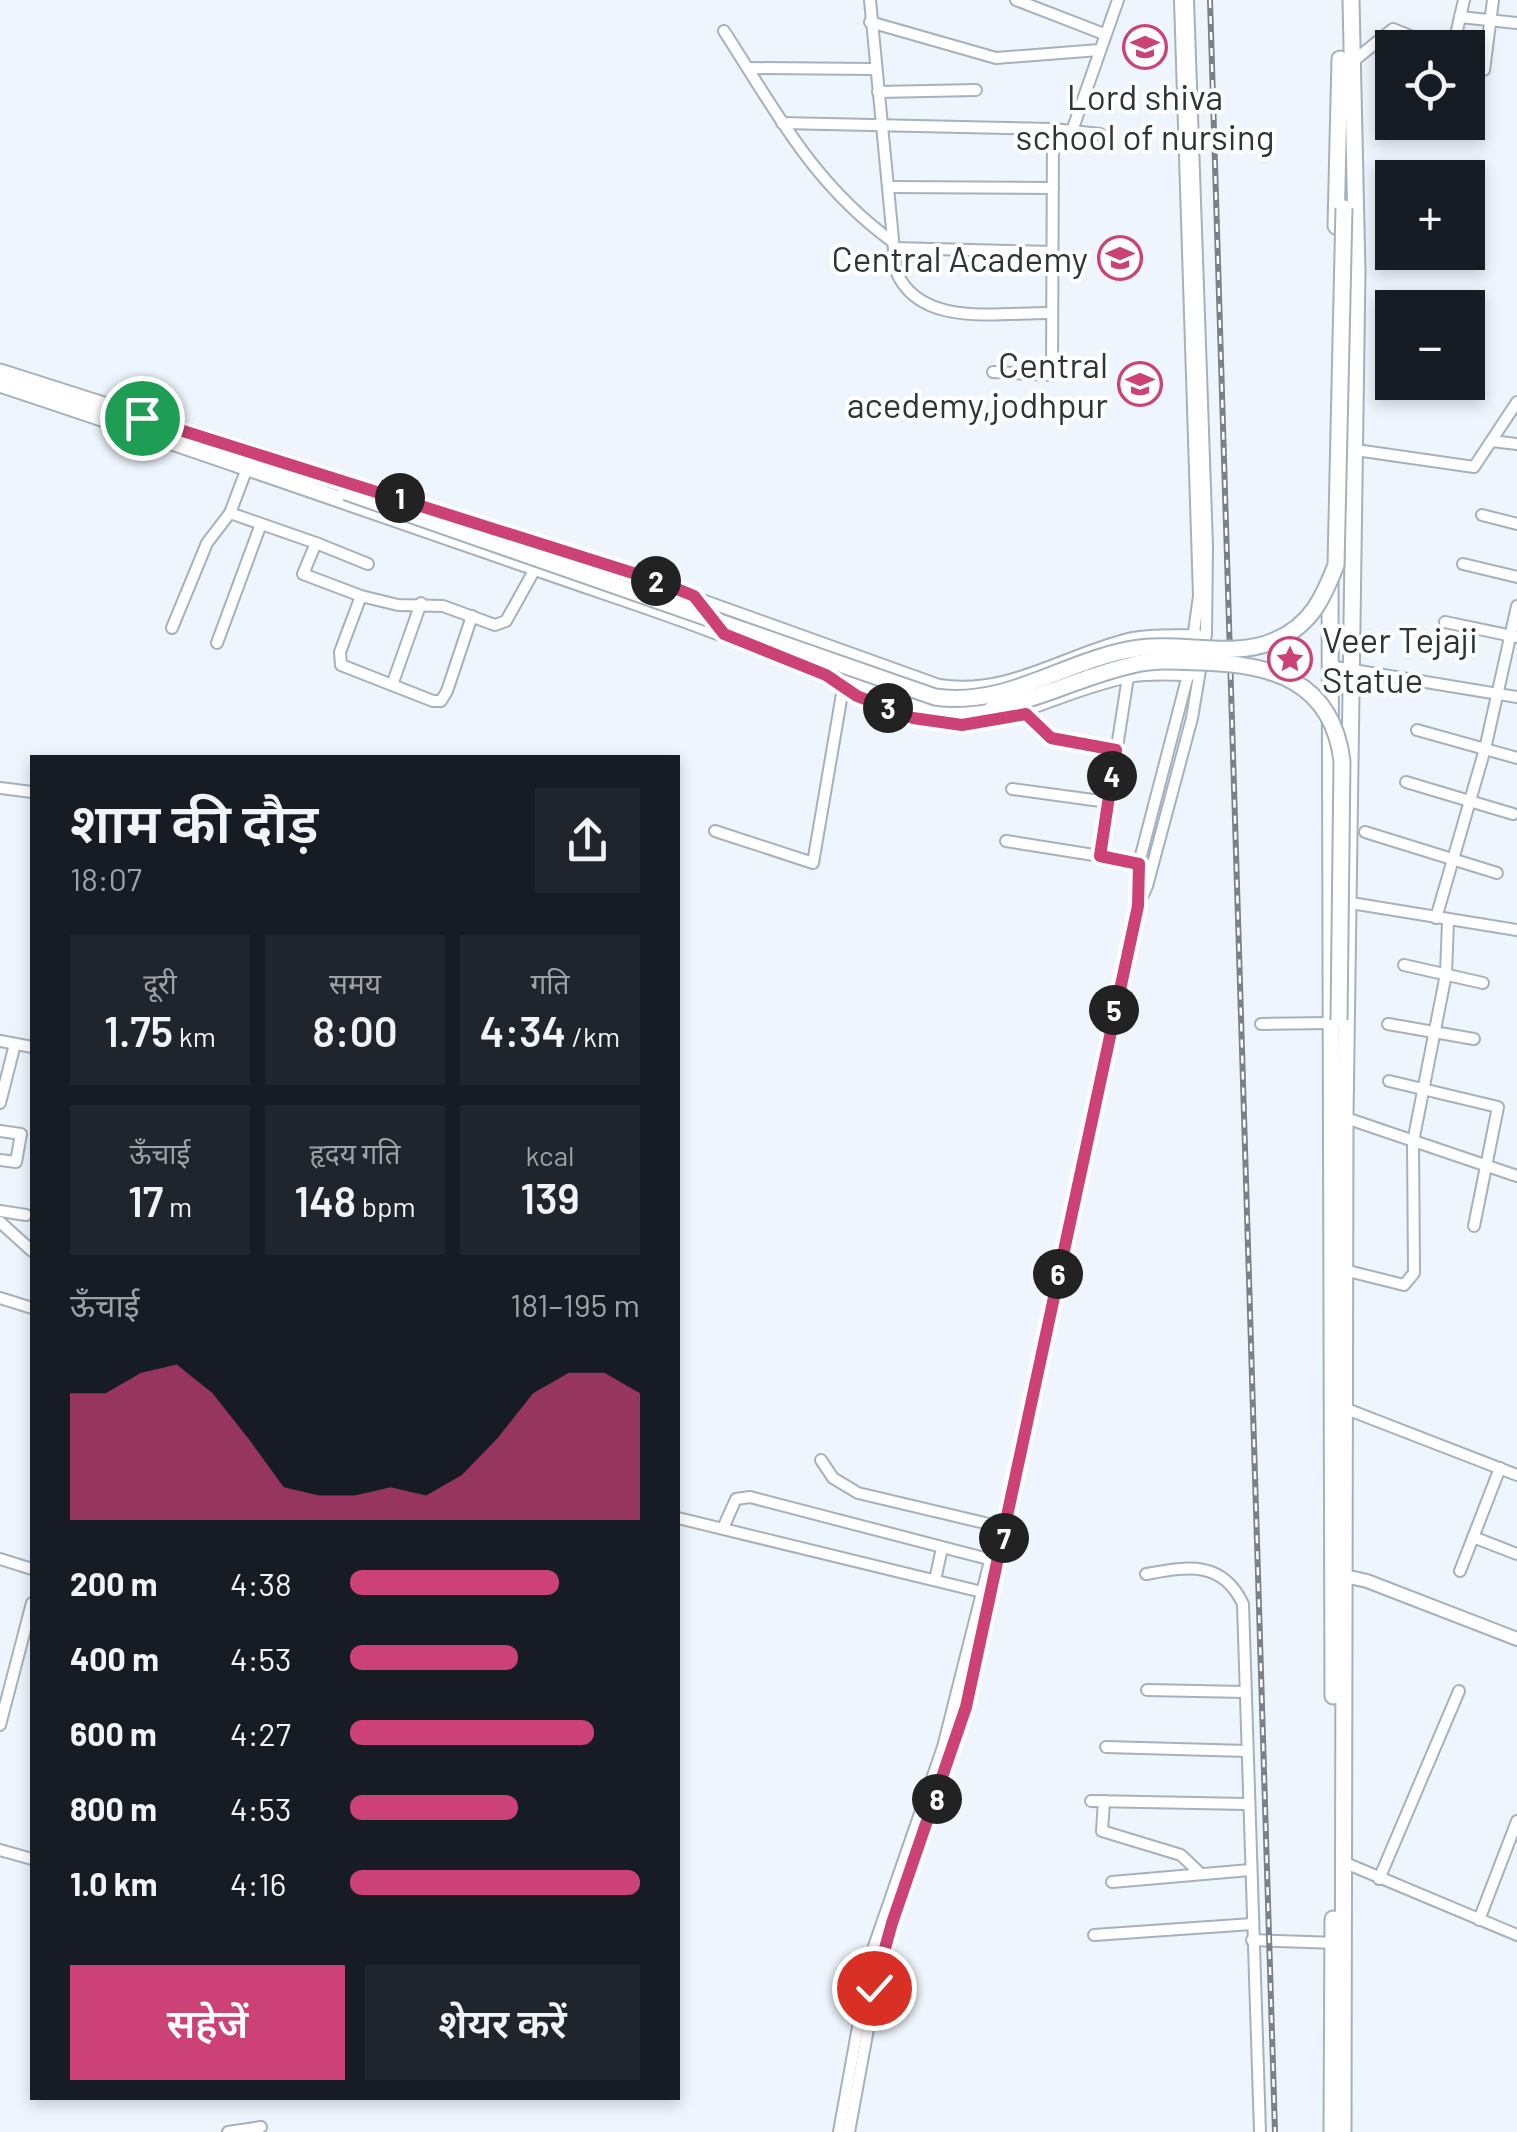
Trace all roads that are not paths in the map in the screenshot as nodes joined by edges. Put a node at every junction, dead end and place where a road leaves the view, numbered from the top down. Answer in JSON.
{"nodes":[{"id":1,"x":870,"y":0,"type":"edge"},
{"id":2,"x":1016,"y":0,"type":"edge"},
{"id":3,"x":1118,"y":0,"type":"edge"},
{"id":4,"x":1180,"y":0,"type":"edge"},
{"id":5,"x":1188,"y":0,"type":"edge"},
{"id":6,"x":1340,"y":0,"type":"edge"},
{"id":7,"x":1351,"y":0,"type":"edge"},
{"id":8,"x":1464,"y":0,"type":"edge"},
{"id":9,"x":1493,"y":0,"type":"edge"},
{"id":10,"x":1460,"y":17,"type":"junction"},
{"id":11,"x":1490,"y":20,"type":"junction"},
{"id":12,"x":870,"y":22,"type":"junction"},
{"id":13,"x":1517,"y":23,"type":"edge"},
{"id":14,"x":1457,"y":30,"type":"edge"},
{"id":15,"x":724,"y":31,"type":"dead end"},
{"id":16,"x":1104,"y":34,"type":"junction"},
{"id":17,"x":1375,"y":44,"type":"edge"},
{"id":18,"x":1099,"y":50,"type":"junction"},
{"id":19,"x":1485,"y":62,"type":"edge"},
{"id":20,"x":1350,"y":64,"type":"junction"},
{"id":21,"x":748,"y":68,"type":"junction"},
{"id":22,"x":875,"y":69,"type":"junction"},
{"id":23,"x":976,"y":90,"type":"dead end"},
{"id":24,"x":878,"y":92,"type":"junction"},
{"id":25,"x":782,"y":123,"type":"junction"},
{"id":26,"x":882,"y":124,"type":"junction"},
{"id":27,"x":1053,"y":129,"type":"junction"},
{"id":28,"x":1072,"y":131,"type":"junction"},
{"id":29,"x":1100,"y":134,"type":"dead end"},
{"id":30,"x":1346,"y":163,"type":"junction"},
{"id":31,"x":888,"y":187,"type":"junction"},
{"id":32,"x":1053,"y":188,"type":"junction"},
{"id":33,"x":894,"y":245,"type":"junction"},
{"id":34,"x":1052,"y":252,"type":"junction"},
{"id":35,"x":1052,"y":312,"type":"junction"},
{"id":36,"x":1194,"y":349,"type":"junction"},
{"id":37,"x":0,"y":372,"type":"edge"},
{"id":38,"x":993,"y":372,"type":"dead end"},
{"id":39,"x":0,"y":384,"type":"edge"},
{"id":40,"x":1517,"y":402,"type":"edge"},
{"id":41,"x":1492,"y":441,"type":"junction"},
{"id":42,"x":1517,"y":444,"type":"edge"},
{"id":43,"x":1356,"y":450,"type":"junction"},
{"id":44,"x":282,"y":471,"type":"junction"},
{"id":45,"x":246,"y":472,"type":"dead end"},
{"id":46,"x":230,"y":514,"type":"junction"},
{"id":47,"x":1482,"y":515,"type":"dead end"},
{"id":48,"x":262,"y":524,"type":"junction"},
{"id":49,"x":1517,"y":524,"type":"edge"},
{"id":50,"x":316,"y":543,"type":"junction"},
{"id":51,"x":368,"y":564,"type":"dead end"},
{"id":52,"x":1462,"y":564,"type":"dead end"},
{"id":53,"x":535,"y":569,"type":"junction"},
{"id":54,"x":1517,"y":577,"type":"edge"},
{"id":55,"x":360,"y":596,"type":"junction"},
{"id":56,"x":694,"y":596,"type":"junction"},
{"id":57,"x":421,"y":603,"type":"junction"},
{"id":58,"x":1517,"y":606,"type":"edge"},
{"id":59,"x":472,"y":616,"type":"junction"},
{"id":60,"x":1445,"y":622,"type":"dead end"},
{"id":61,"x":172,"y":628,"type":"dead end"},
{"id":62,"x":724,"y":634,"type":"junction"},
{"id":63,"x":1201,"y":635,"type":"junction"},
{"id":64,"x":1513,"y":636,"type":"edge"},
{"id":65,"x":217,"y":643,"type":"dead end"},
{"id":66,"x":1329,"y":666,"type":"junction"},
{"id":67,"x":1350,"y":669,"type":"junction"},
{"id":68,"x":826,"y":675,"type":"junction"},
{"id":69,"x":1194,"y":675,"type":"junction"},
{"id":70,"x":1128,"y":677,"type":"junction"},
{"id":71,"x":392,"y":685,"type":"junction"},
{"id":72,"x":842,"y":688,"type":"junction"},
{"id":73,"x":1499,"y":694,"type":"junction"},
{"id":74,"x":1517,"y":697,"type":"edge"},
{"id":75,"x":1026,"y":714,"type":"junction"},
{"id":76,"x":1417,"y":730,"type":"dead end"},
{"id":77,"x":1484,"y":749,"type":"junction"},
{"id":78,"x":1116,"y":750,"type":"junction"},
{"id":79,"x":1517,"y":758,"type":"edge"},
{"id":80,"x":1406,"y":782,"type":"dead end"},
{"id":81,"x":0,"y":788,"type":"edge"},
{"id":82,"x":1012,"y":788,"type":"dead end"},
{"id":83,"x":30,"y":792,"type":"edge"},
{"id":84,"x":1108,"y":802,"type":"junction"},
{"id":85,"x":1470,"y":802,"type":"junction"},
{"id":86,"x":1514,"y":814,"type":"dead end"},
{"id":87,"x":715,"y":831,"type":"dead end"},
{"id":88,"x":1365,"y":832,"type":"dead end"},
{"id":89,"x":1006,"y":841,"type":"dead end"},
{"id":90,"x":1100,"y":856,"type":"junction"},
{"id":91,"x":1453,"y":858,"type":"junction"},
{"id":92,"x":1139,"y":864,"type":"junction"},
{"id":93,"x":1497,"y":873,"type":"dead end"},
{"id":94,"x":1351,"y":903,"type":"junction"},
{"id":95,"x":1138,"y":906,"type":"junction"},
{"id":96,"x":1442,"y":919,"type":"junction"},
{"id":97,"x":1517,"y":930,"type":"edge"},
{"id":98,"x":1404,"y":964,"type":"dead end"},
{"id":99,"x":1446,"y":974,"type":"junction"},
{"id":100,"x":1483,"y":982,"type":"dead end"},
{"id":101,"x":1334,"y":1022,"type":"junction"},
{"id":102,"x":1261,"y":1024,"type":"dead end"},
{"id":103,"x":1388,"y":1024,"type":"dead end"},
{"id":104,"x":1435,"y":1031,"type":"junction"},
{"id":105,"x":1474,"y":1039,"type":"dead end"},
{"id":106,"x":0,"y":1042,"type":"edge"},
{"id":107,"x":14,"y":1044,"type":"junction"},
{"id":108,"x":30,"y":1047,"type":"edge"},
{"id":109,"x":1348,"y":1054,"type":"junction"},
{"id":110,"x":1389,"y":1081,"type":"dead end"},
{"id":111,"x":1425,"y":1088,"type":"junction"},
{"id":112,"x":0,"y":1103,"type":"edge"},
{"id":113,"x":1338,"y":1116,"type":"junction"},
{"id":114,"x":0,"y":1131,"type":"edge"},
{"id":115,"x":1412,"y":1142,"type":"junction"},
{"id":116,"x":0,"y":1160,"type":"edge"},
{"id":117,"x":1485,"y":1166,"type":"junction"},
{"id":118,"x":1517,"y":1176,"type":"edge"},
{"id":119,"x":0,"y":1211,"type":"edge"},
{"id":120,"x":26,"y":1215,"type":"dead end"},
{"id":121,"x":0,"y":1222,"type":"edge"},
{"id":122,"x":1474,"y":1226,"type":"dead end"},
{"id":123,"x":30,"y":1249,"type":"edge"},
{"id":124,"x":1344,"y":1270,"type":"junction"},
{"id":125,"x":0,"y":1298,"type":"edge"},
{"id":126,"x":30,"y":1307,"type":"edge"},
{"id":127,"x":1344,"y":1408,"type":"junction"},
{"id":128,"x":821,"y":1460,"type":"dead end"},
{"id":129,"x":1500,"y":1468,"type":"junction"},
{"id":130,"x":1517,"y":1475,"type":"edge"},
{"id":131,"x":680,"y":1518,"type":"edge"},
{"id":132,"x":723,"y":1528,"type":"junction"},
{"id":133,"x":1006,"y":1528,"type":"junction"},
{"id":134,"x":1473,"y":1537,"type":"junction"},
{"id":135,"x":942,"y":1548,"type":"junction"},
{"id":136,"x":1517,"y":1554,"type":"edge"},
{"id":137,"x":0,"y":1559,"type":"edge"},
{"id":138,"x":992,"y":1560,"type":"junction"},
{"id":139,"x":30,"y":1569,"type":"edge"},
{"id":140,"x":1460,"y":1572,"type":"dead end"},
{"id":141,"x":1146,"y":1574,"type":"dead end"},
{"id":142,"x":1338,"y":1574,"type":"junction"},
{"id":143,"x":934,"y":1580,"type":"junction"},
{"id":144,"x":982,"y":1592,"type":"junction"},
{"id":145,"x":30,"y":1611,"type":"edge"},
{"id":146,"x":1517,"y":1638,"type":"edge"},
{"id":147,"x":1146,"y":1690,"type":"dead end"},
{"id":148,"x":1459,"y":1691,"type":"dead end"},
{"id":149,"x":1245,"y":1692,"type":"junction"},
{"id":150,"x":0,"y":1725,"type":"edge"},
{"id":151,"x":1106,"y":1746,"type":"dead end"},
{"id":152,"x":1247,"y":1751,"type":"junction"},
{"id":153,"x":1091,"y":1801,"type":"dead end"},
{"id":154,"x":1104,"y":1801,"type":"junction"},
{"id":155,"x":1247,"y":1804,"type":"junction"},
{"id":156,"x":1517,"y":1821,"type":"edge"},
{"id":157,"x":0,"y":1850,"type":"edge"},
{"id":158,"x":30,"y":1858,"type":"edge"},
{"id":159,"x":1343,"y":1862,"type":"junction"},
{"id":160,"x":1250,"y":1870,"type":"junction"},
{"id":161,"x":1201,"y":1874,"type":"junction"},
{"id":162,"x":1380,"y":1879,"type":"junction"},
{"id":163,"x":1112,"y":1882,"type":"dead end"},
{"id":164,"x":1479,"y":1920,"type":"junction"},
{"id":165,"x":1252,"y":1924,"type":"junction"},
{"id":166,"x":1094,"y":1935,"type":"dead end"},
{"id":167,"x":1517,"y":1935,"type":"edge"},
{"id":168,"x":1252,"y":1940,"type":"junction"},
{"id":169,"x":1338,"y":1943,"type":"junction"},
{"id":170,"x":261,"y":2128,"type":"dead end"},
{"id":171,"x":228,"y":2132,"type":"edge"},
{"id":172,"x":839,"y":2132,"type":"edge"},
{"id":173,"x":849,"y":2132,"type":"edge"},
{"id":174,"x":1260,"y":2132,"type":"edge"},
{"id":175,"x":1332,"y":2132,"type":"edge"},
{"id":176,"x":1343,"y":2132,"type":"edge"}],
"edges":[{"from":1,"to":12,"type":"street"},
{"from":2,"to":16,"type":"street"},
{"from":3,"to":16,"type":"street"},
{"from":4,"to":36,"type":"street"},
{"from":5,"to":36,"type":"street"},
{"from":6,"to":30,"type":"main road"},
{"from":7,"to":20,"type":"main road"},
{"from":8,"to":10,"type":"street"},
{"from":9,"to":11,"type":"street"},
{"from":10,"to":11,"type":"street"},
{"from":10,"to":14,"type":"street"},
{"from":11,"to":13,"type":"street"},
{"from":11,"to":19,"type":"street"},
{"from":12,"to":18,"type":"street"},
{"from":12,"to":22,"type":"street"},
{"from":15,"to":21,"type":"street"},
{"from":16,"to":18,"type":"street"},
{"from":17,"to":20,"type":"street"},
{"from":18,"to":28,"type":"street"},
{"from":20,"to":30,"type":"main road"},
{"from":21,"to":22,"type":"street"},
{"from":21,"to":25,"type":"street"},
{"from":22,"to":24,"type":"street"},
{"from":23,"to":24,"type":"street"},
{"from":24,"to":26,"type":"street"},
{"from":25,"to":26,"type":"street"},
{"from":25,"to":33,"type":"street"},
{"from":26,"to":27,"type":"street"},
{"from":26,"to":31,"type":"street"},
{"from":27,"to":28,"type":"street"},
{"from":27,"to":32,"type":"street"},
{"from":28,"to":29,"type":"street"},
{"from":30,"to":43,"type":"main road"},
{"from":30,"to":44,"type":"main road","bridge":true},
{"from":30,"to":66,"type":"main road"},
{"from":31,"to":32,"type":"street"},
{"from":31,"to":33,"type":"street"},
{"from":32,"to":34,"type":"street"},
{"from":33,"to":34,"type":"street"},
{"from":33,"to":35,"type":"street"},
{"from":34,"to":35,"type":"street"},
{"from":35,"to":38,"type":"street"},
{"from":36,"to":63,"type":"street"},
{"from":37,"to":44,"type":"main road"},
{"from":39,"to":44,"type":"main road"},
{"from":40,"to":41,"type":"street"},
{"from":41,"to":42,"type":"street"},
{"from":41,"to":43,"type":"street"},
{"from":43,"to":67,"type":"main road"},
{"from":44,"to":53,"type":"main road"},
{"from":44,"to":56,"type":"main road"},
{"from":45,"to":46,"type":"street"},
{"from":46,"to":48,"type":"street"},
{"from":46,"to":61,"type":"street"},
{"from":47,"to":49,"type":"street"},
{"from":48,"to":50,"type":"street"},
{"from":48,"to":65,"type":"street"},
{"from":50,"to":51,"type":"street"},
{"from":50,"to":55,"type":"street"},
{"from":52,"to":54,"type":"street"},
{"from":53,"to":59,"type":"street"},
{"from":53,"to":62,"type":"main road"},
{"from":55,"to":57,"type":"street"},
{"from":55,"to":71,"type":"street"},
{"from":56,"to":62,"type":"main road"},
{"from":56,"to":63,"type":"street"},
{"from":57,"to":59,"type":"street"},
{"from":57,"to":71,"type":"street"},
{"from":58,"to":64,"type":"street"},
{"from":59,"to":71,"type":"street"},
{"from":60,"to":64,"type":"street"},
{"from":62,"to":68,"type":"main road"},
{"from":63,"to":69,"type":"street"},
{"from":64,"to":73,"type":"street"},
{"from":66,"to":67,"type":"street"},
{"from":66,"to":101,"type":"main road"},
{"from":67,"to":73,"type":"street"},
{"from":67,"to":94,"type":"main road"},
{"from":68,"to":72,"type":"street"},
{"from":68,"to":101,"type":"main road","bridge":true},
{"from":69,"to":70,"type":"street"},
{"from":69,"to":92,"type":"street"},
{"from":69,"to":95,"type":"street"},
{"from":70,"to":75,"type":"street"},
{"from":70,"to":78,"type":"street"},
{"from":72,"to":75,"type":"street"},
{"from":72,"to":87,"type":"street"},
{"from":73,"to":74,"type":"street"},
{"from":73,"to":77,"type":"street"},
{"from":75,"to":78,"type":"street"},
{"from":76,"to":77,"type":"street"},
{"from":77,"to":79,"type":"street"},
{"from":77,"to":85,"type":"street"},
{"from":78,"to":84,"type":"street"},
{"from":80,"to":85,"type":"street"},
{"from":81,"to":83,"type":"street"},
{"from":82,"to":84,"type":"street"},
{"from":84,"to":90,"type":"street"},
{"from":85,"to":86,"type":"street"},
{"from":85,"to":91,"type":"street"},
{"from":88,"to":91,"type":"street"},
{"from":89,"to":90,"type":"street"},
{"from":90,"to":92,"type":"street"},
{"from":91,"to":93,"type":"street"},
{"from":91,"to":96,"type":"street"},
{"from":92,"to":95,"type":"street"},
{"from":94,"to":96,"type":"street"},
{"from":94,"to":109,"type":"main road"},
{"from":95,"to":133,"type":"street"},
{"from":96,"to":97,"type":"street"},
{"from":96,"to":99,"type":"street"},
{"from":98,"to":99,"type":"street"},
{"from":99,"to":100,"type":"street"},
{"from":99,"to":104,"type":"street"},
{"from":101,"to":102,"type":"street"},
{"from":101,"to":109,"type":"main road"},
{"from":101,"to":113,"type":"main road"},
{"from":103,"to":104,"type":"street"},
{"from":104,"to":105,"type":"street"},
{"from":104,"to":111,"type":"street"},
{"from":106,"to":107,"type":"street"},
{"from":107,"to":108,"type":"street"},
{"from":107,"to":112,"type":"street"},
{"from":109,"to":113,"type":"main road"},
{"from":110,"to":111,"type":"street"},
{"from":111,"to":115,"type":"street"},
{"from":111,"to":117,"type":"street"},
{"from":113,"to":115,"type":"street"},
{"from":113,"to":124,"type":"main road"},
{"from":113,"to":142,"type":"main road"},
{"from":114,"to":116,"type":"street"},
{"from":115,"to":117,"type":"street"},
{"from":115,"to":124,"type":"street"},
{"from":117,"to":118,"type":"street"},
{"from":117,"to":122,"type":"street"},
{"from":119,"to":120,"type":"street"},
{"from":121,"to":123,"type":"street"},
{"from":124,"to":127,"type":"main road"},
{"from":125,"to":126,"type":"street"},
{"from":127,"to":129,"type":"street"},
{"from":127,"to":142,"type":"main road"},
{"from":128,"to":133,"type":"street"},
{"from":129,"to":130,"type":"street"},
{"from":129,"to":134,"type":"street"},
{"from":131,"to":132,"type":"street"},
{"from":132,"to":135,"type":"street"},
{"from":132,"to":143,"type":"street"},
{"from":133,"to":138,"type":"street"},
{"from":133,"to":173,"type":"street"},
{"from":134,"to":136,"type":"street"},
{"from":134,"to":140,"type":"street"},
{"from":135,"to":138,"type":"street"},
{"from":135,"to":143,"type":"street"},
{"from":137,"to":139,"type":"street"},
{"from":138,"to":144,"type":"street"},
{"from":141,"to":149,"type":"street"},
{"from":142,"to":146,"type":"street"},
{"from":142,"to":159,"type":"main road"},
{"from":142,"to":169,"type":"main road"},
{"from":143,"to":144,"type":"street"},
{"from":144,"to":172,"type":"street"},
{"from":145,"to":150,"type":"street"},
{"from":147,"to":149,"type":"street"},
{"from":148,"to":162,"type":"street"},
{"from":149,"to":152,"type":"street"},
{"from":151,"to":152,"type":"street"},
{"from":152,"to":155,"type":"street"},
{"from":153,"to":154,"type":"street"},
{"from":154,"to":155,"type":"street"},
{"from":154,"to":161,"type":"street"},
{"from":155,"to":160,"type":"street"},
{"from":156,"to":164,"type":"street"},
{"from":157,"to":158,"type":"street"},
{"from":159,"to":162,"type":"street"},
{"from":159,"to":169,"type":"main road"},
{"from":160,"to":161,"type":"street"},
{"from":160,"to":165,"type":"street"},
{"from":161,"to":163,"type":"street"},
{"from":162,"to":164,"type":"street"},
{"from":164,"to":167,"type":"street"},
{"from":165,"to":166,"type":"street"},
{"from":165,"to":168,"type":"street"},
{"from":168,"to":169,"type":"street"},
{"from":168,"to":174,"type":"street"},
{"from":169,"to":175,"type":"main road"},
{"from":169,"to":176,"type":"main road"},
{"from":170,"to":171,"type":"street"}]}
